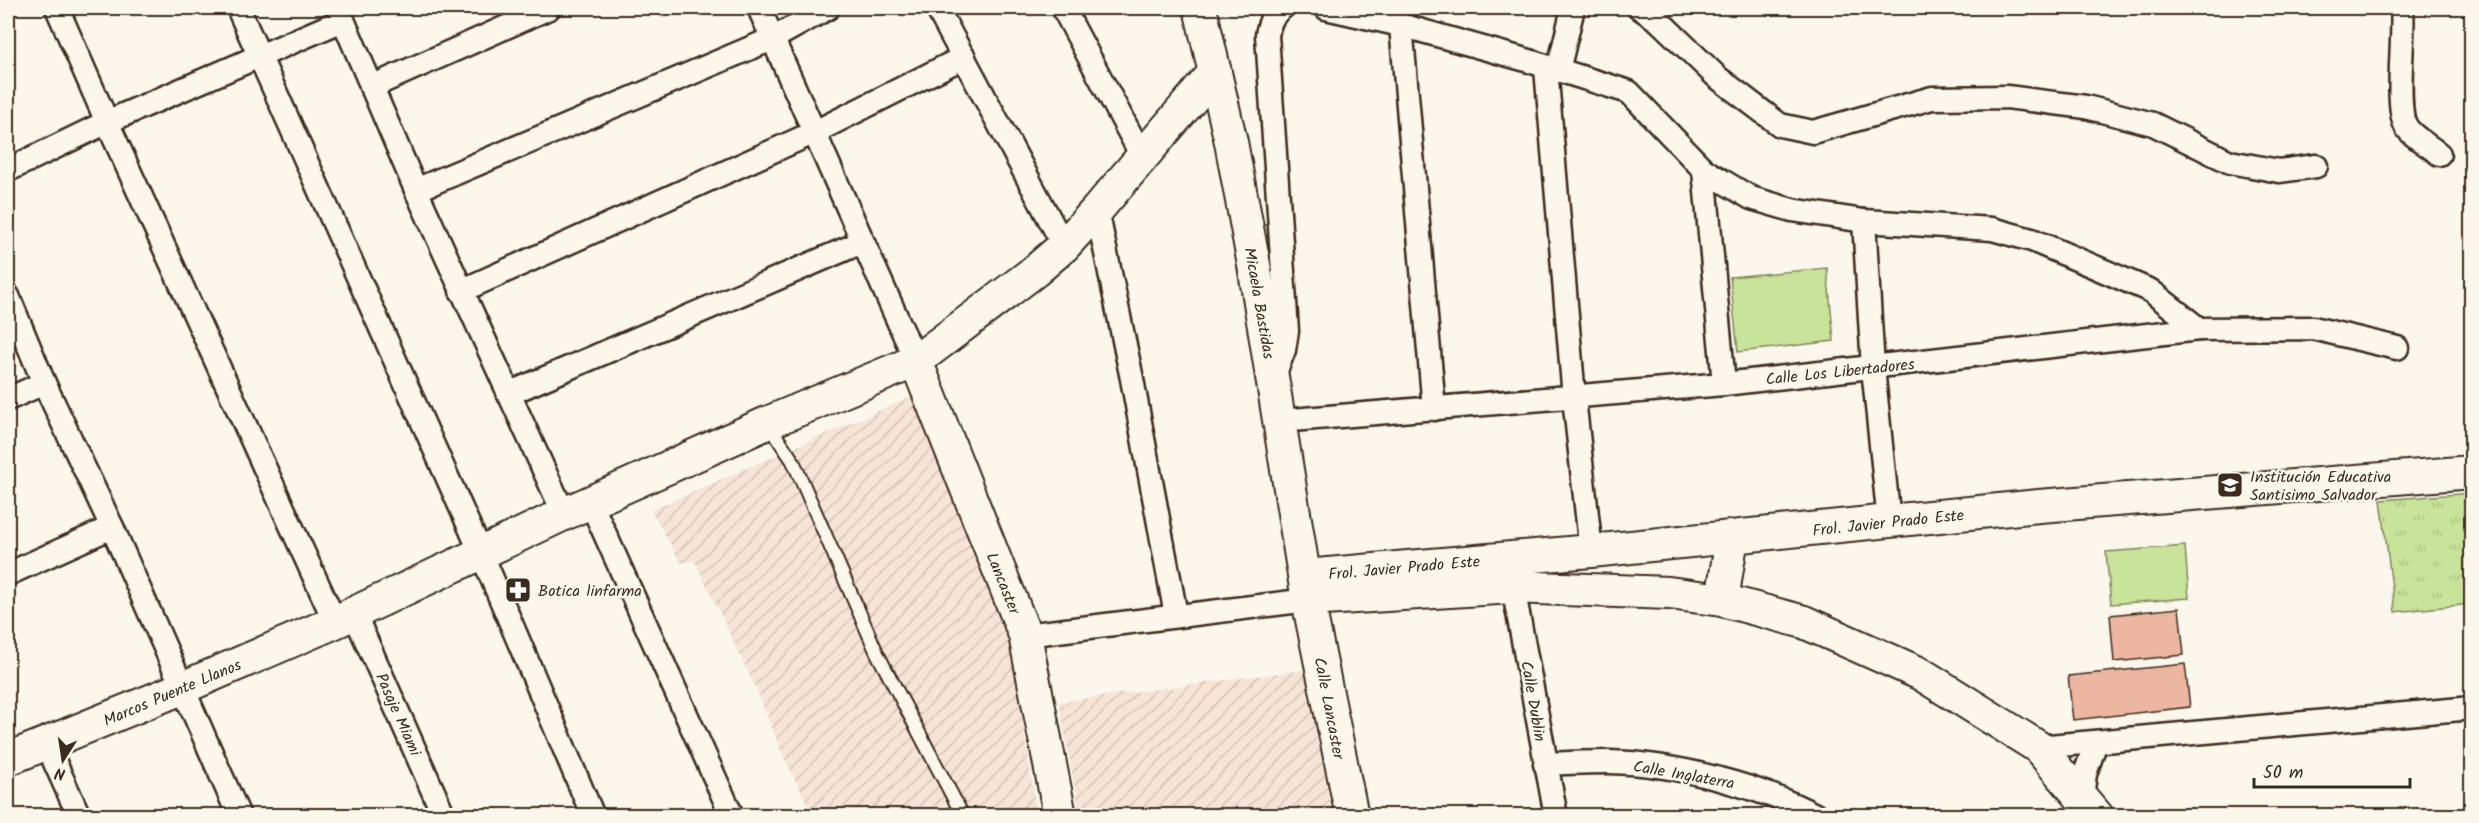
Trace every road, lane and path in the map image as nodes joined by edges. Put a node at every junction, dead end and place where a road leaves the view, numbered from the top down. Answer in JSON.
{"nodes":[{"id":1,"x":57,"y":8,"type":"edge"},
{"id":2,"x":238,"y":8,"type":"edge"},
{"id":3,"x":549,"y":8,"type":"edge"},
{"id":4,"x":759,"y":8,"type":"edge"},
{"id":5,"x":828,"y":8,"type":"edge"},
{"id":6,"x":937,"y":8,"type":"edge"},
{"id":7,"x":1063,"y":8,"type":"edge"},
{"id":8,"x":1200,"y":8,"type":"edge"},
{"id":9,"x":1282,"y":8,"type":"edge"},
{"id":10,"x":1326,"y":8,"type":"edge"},
{"id":11,"x":1573,"y":8,"type":"edge"},
{"id":12,"x":1640,"y":8,"type":"edge"},
{"id":13,"x":2402,"y":8,"type":"edge"},
{"id":14,"x":340,"y":14,"type":"edge"},
{"id":15,"x":1401,"y":25,"type":"junction"},
{"id":16,"x":772,"y":39,"type":"junction"},
{"id":17,"x":259,"y":56,"type":"junction"},
{"id":18,"x":964,"y":57,"type":"junction"},
{"id":19,"x":1552,"y":69,"type":"junction"},
{"id":20,"x":1215,"y":72,"type":"junction"},
{"id":21,"x":371,"y":87,"type":"junction"},
{"id":22,"x":107,"y":122,"type":"junction"},
{"id":23,"x":815,"y":132,"type":"junction"},
{"id":24,"x":2439,"y":154,"type":"dead end"},
{"id":25,"x":1143,"y":158,"type":"junction"},
{"id":26,"x":2316,"y":165,"type":"dead end"},
{"id":27,"x":8,"y":170,"type":"edge"},
{"id":28,"x":1704,"y":170,"type":"junction"},
{"id":29,"x":416,"y":190,"type":"junction"},
{"id":30,"x":1097,"y":210,"type":"junction"},
{"id":31,"x":1864,"y":221,"type":"junction"},
{"id":32,"x":862,"y":242,"type":"junction"},
{"id":33,"x":1064,"y":246,"type":"junction"},
{"id":34,"x":462,"y":291,"type":"junction"},
{"id":35,"x":8,"y":296,"type":"edge"},
{"id":36,"x":2199,"y":329,"type":"junction"},
{"id":37,"x":2397,"y":348,"type":"dead end"},
{"id":38,"x":916,"y":361,"type":"junction"},
{"id":39,"x":1873,"y":368,"type":"junction"},
{"id":40,"x":1274,"y":378,"type":"junction"},
{"id":41,"x":44,"y":383,"type":"junction"},
{"id":42,"x":1724,"y":384,"type":"junction"},
{"id":43,"x":508,"y":394,"type":"junction"},
{"id":44,"x":1574,"y":398,"type":"junction"},
{"id":45,"x":8,"y":399,"type":"edge"},
{"id":46,"x":1434,"y":409,"type":"junction"},
{"id":47,"x":1280,"y":421,"type":"junction"},
{"id":48,"x":767,"y":423,"type":"junction"},
{"id":49,"x":2472,"y":472,"type":"edge"},
{"id":50,"x":577,"y":509,"type":"junction"},
{"id":51,"x":1889,"y":522,"type":"junction"},
{"id":52,"x":112,"y":527,"type":"junction"},
{"id":53,"x":1732,"y":537,"type":"junction"},
{"id":54,"x":1591,"y":551,"type":"junction"},
{"id":55,"x":482,"y":555,"type":"junction"},
{"id":56,"x":8,"y":574,"type":"edge"},
{"id":57,"x":1513,"y":587,"type":"junction"},
{"id":58,"x":1306,"y":588,"type":"junction"},
{"id":59,"x":1722,"y":600,"type":"junction"},
{"id":60,"x":1176,"y":615,"type":"junction"},
{"id":61,"x":344,"y":618,"type":"junction"},
{"id":62,"x":1025,"y":635,"type":"junction"},
{"id":63,"x":182,"y":688,"type":"junction"},
{"id":64,"x":2472,"y":708,"type":"edge"},
{"id":65,"x":2096,"y":742,"type":"junction"},
{"id":66,"x":47,"y":745,"type":"junction"},
{"id":67,"x":2038,"y":747,"type":"junction"},
{"id":68,"x":8,"y":759,"type":"edge"},
{"id":69,"x":1545,"y":764,"type":"junction"},
{"id":70,"x":2089,"y":807,"type":"edge"},
{"id":71,"x":79,"y":816,"type":"edge"},
{"id":72,"x":239,"y":816,"type":"edge"},
{"id":73,"x":444,"y":816,"type":"edge"},
{"id":74,"x":593,"y":816,"type":"edge"},
{"id":75,"x":732,"y":816,"type":"edge"},
{"id":76,"x":963,"y":816,"type":"edge"},
{"id":77,"x":1060,"y":816,"type":"edge"},
{"id":78,"x":1352,"y":816,"type":"edge"},
{"id":79,"x":1556,"y":816,"type":"edge"},
{"id":80,"x":1817,"y":816,"type":"edge"}],
"edges":[{"from":1,"to":22,"type":"street","name":"Pasaje Miami"},
{"from":2,"to":17,"type":"street"},
{"from":3,"to":21,"type":"street"},
{"from":4,"to":16,"type":"street"},
{"from":5,"to":16,"type":"street"},
{"from":6,"to":18,"type":"street"},
{"from":7,"to":25,"type":"street"},
{"from":8,"to":20,"type":"street","name":"Micaela Bastidas"},
{"from":9,"to":40,"type":"street"},
{"from":10,"to":15,"type":"street"},
{"from":11,"to":19,"type":"street"},
{"from":12,"to":26,"type":"street"},
{"from":13,"to":24,"type":"street"},
{"from":14,"to":17,"type":"street"},
{"from":14,"to":21,"type":"street"},
{"from":15,"to":19,"type":"street"},
{"from":15,"to":46,"type":"street"},
{"from":16,"to":23,"type":"street"},
{"from":16,"to":29,"type":"street"},
{"from":17,"to":22,"type":"street"},
{"from":17,"to":55,"type":"street"},
{"from":18,"to":23,"type":"street"},
{"from":18,"to":33,"type":"street"},
{"from":19,"to":28,"type":"street"},
{"from":19,"to":44,"type":"street"},
{"from":20,"to":25,"type":"street","name":"Marcos Puente Llanos"},
{"from":20,"to":40,"type":"street","name":"Micaela Bastidas"},
{"from":21,"to":29,"type":"street"},
{"from":22,"to":27,"type":"street"},
{"from":22,"to":61,"type":"street","name":"Pasaje Miami"},
{"from":23,"to":32,"type":"street"},
{"from":23,"to":34,"type":"street"},
{"from":25,"to":30,"type":"street","name":"Marcos Puente Llanos"},
{"from":28,"to":31,"type":"street"},
{"from":28,"to":42,"type":"street"},
{"from":29,"to":34,"type":"street"},
{"from":30,"to":33,"type":"street","name":"Marcos Puente Llanos"},
{"from":30,"to":60,"type":"street"},
{"from":31,"to":36,"type":"street"},
{"from":31,"to":39,"type":"street"},
{"from":32,"to":38,"type":"street"},
{"from":32,"to":43,"type":"street"},
{"from":33,"to":38,"type":"street","name":"Marcos Puente Llanos"},
{"from":34,"to":43,"type":"street"},
{"from":35,"to":41,"type":"street"},
{"from":36,"to":37,"type":"street","name":"Calle Los Libertadores"},
{"from":36,"to":39,"type":"street","name":"Calle Los Libertadores"},
{"from":38,"to":48,"type":"street","name":"Marcos Puente Llanos"},
{"from":38,"to":62,"type":"street","name":"Lancaster"},
{"from":39,"to":42,"type":"street","name":"Calle Los Libertadores"},
{"from":39,"to":51,"type":"street"},
{"from":40,"to":47,"type":"street","name":"Micaela Bastidas"},
{"from":41,"to":45,"type":"street"},
{"from":41,"to":52,"type":"street"},
{"from":42,"to":44,"type":"street","name":"Calle Los Libertadores"},
{"from":43,"to":50,"type":"street"},
{"from":44,"to":46,"type":"street","name":"Calle Los Libertadores"},
{"from":44,"to":54,"type":"street"},
{"from":46,"to":47,"type":"street","name":"Calle Los Libertadores"},
{"from":47,"to":58,"type":"street","name":"Micaela Bastidas"},
{"from":48,"to":50,"type":"street","name":"Marcos Puente Llanos"},
{"from":48,"to":76,"type":"lane"},
{"from":49,"to":51,"type":"street","name":"Frol. Javier Prado Este"},
{"from":50,"to":55,"type":"street","name":"Marcos Puente Llanos"},
{"from":50,"to":75,"type":"street"},
{"from":51,"to":53,"type":"street","name":"Frol. Javier Prado Este"},
{"from":52,"to":56,"type":"street"},
{"from":52,"to":63,"type":"street"},
{"from":53,"to":54,"type":"street","name":"Frol. Javier Prado Este"},
{"from":53,"to":59,"type":"street"},
{"from":54,"to":58,"type":"street","name":"Frol. Javier Prado Este"},
{"from":55,"to":61,"type":"street","name":"Marcos Puente Llanos"},
{"from":55,"to":74,"type":"street"},
{"from":57,"to":58,"type":"street"},
{"from":57,"to":59,"type":"street"},
{"from":57,"to":69,"type":"street","name":"Calle Dublin"},
{"from":58,"to":60,"type":"street"},
{"from":58,"to":78,"type":"street","name":"Calle Lancaster"},
{"from":59,"to":67,"type":"street"},
{"from":60,"to":62,"type":"street"},
{"from":61,"to":63,"type":"street","name":"Marcos Puente Llanos"},
{"from":61,"to":73,"type":"street","name":"Pasaje Miami"},
{"from":62,"to":77,"type":"street","name":"Lancaster"},
{"from":63,"to":66,"type":"street","name":"Marcos Puente Llanos"},
{"from":63,"to":72,"type":"street"},
{"from":64,"to":65,"type":"street"},
{"from":65,"to":67,"type":"street"},
{"from":65,"to":70,"type":"street"},
{"from":66,"to":68,"type":"street","name":"Marcos Puente Llanos"},
{"from":66,"to":71,"type":"street"},
{"from":67,"to":70,"type":"street"},
{"from":69,"to":79,"type":"street","name":"Calle Dublin"},
{"from":69,"to":80,"type":"street","name":"Calle Inglaterra"}]}
